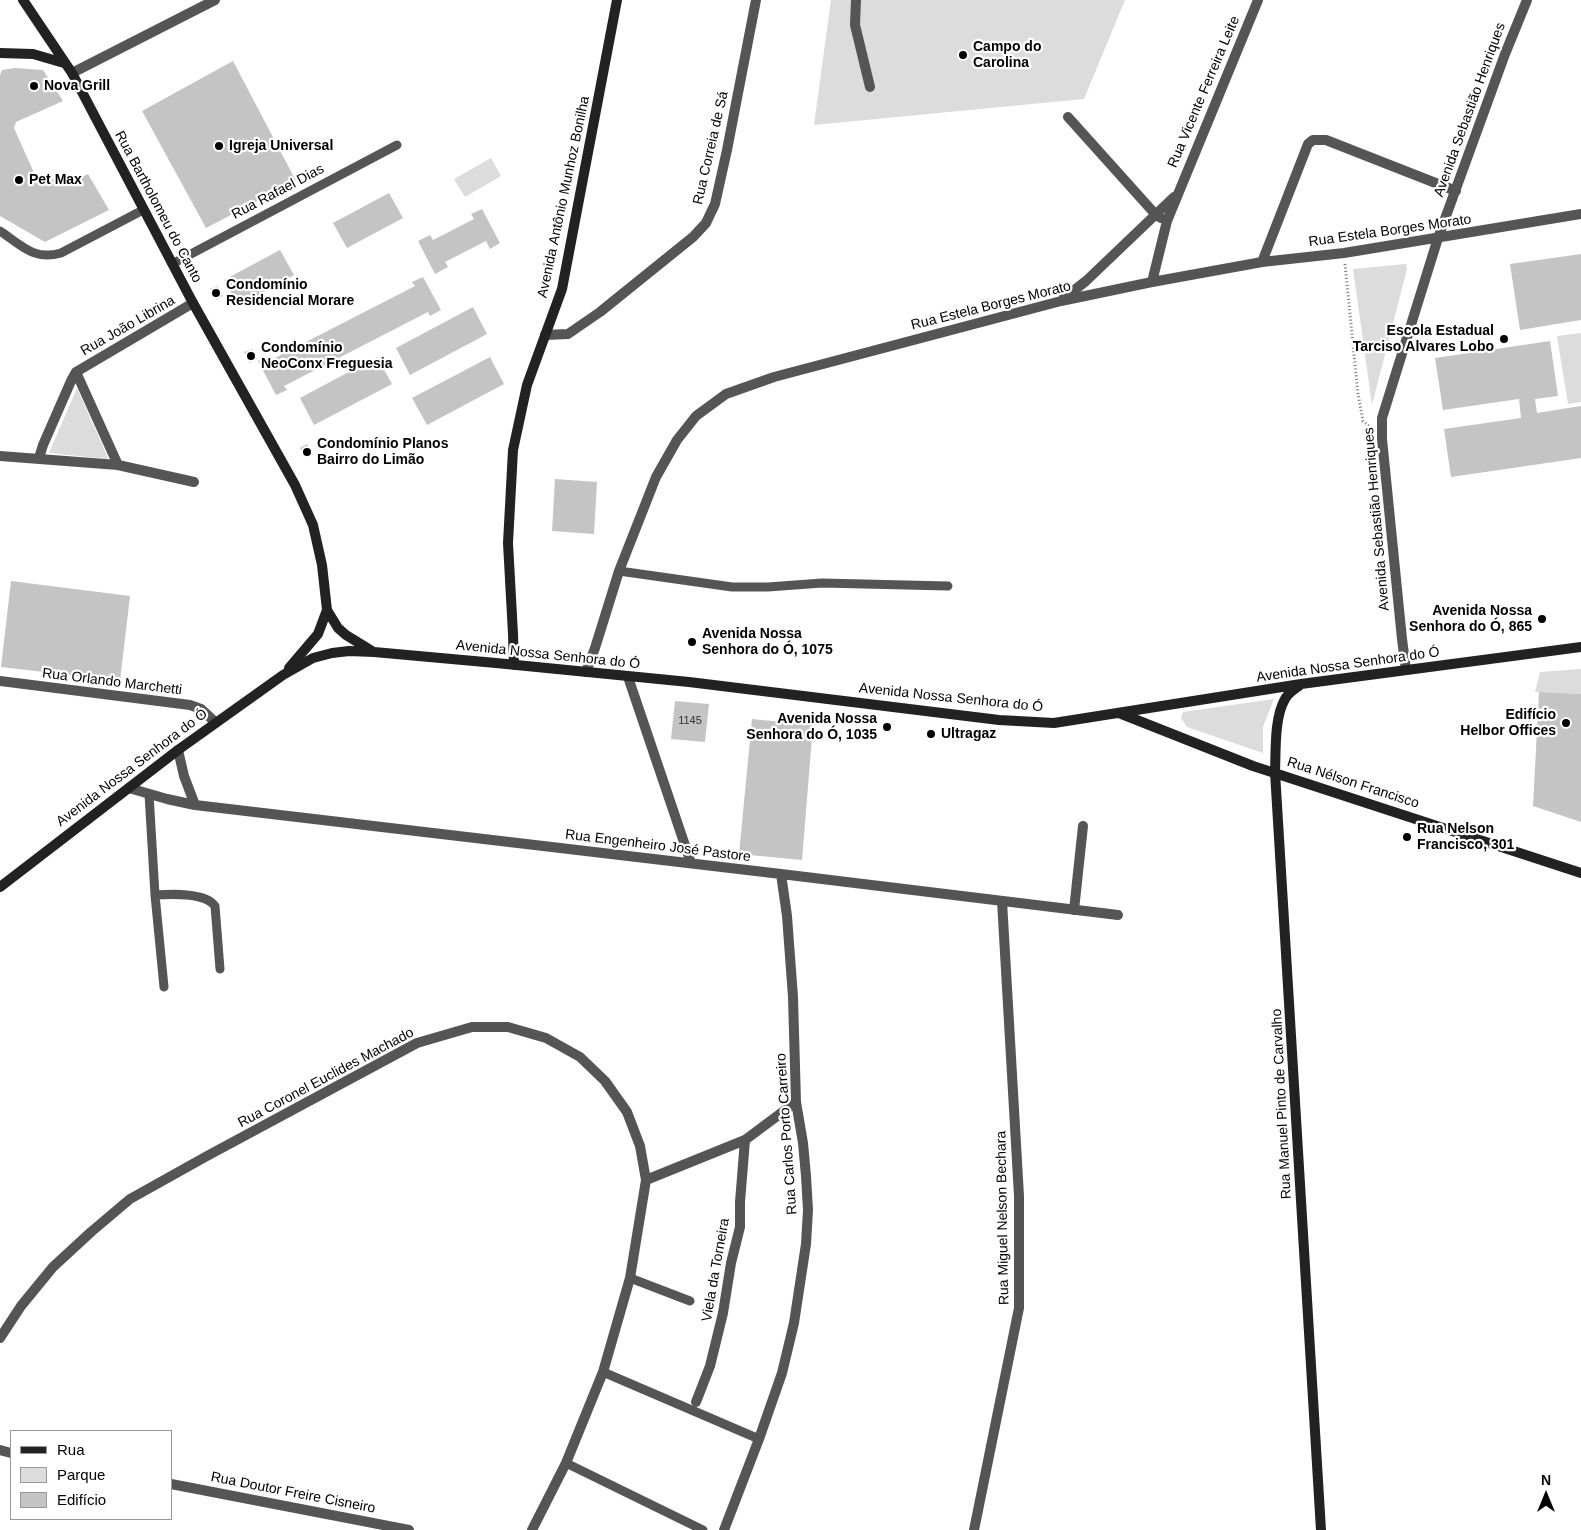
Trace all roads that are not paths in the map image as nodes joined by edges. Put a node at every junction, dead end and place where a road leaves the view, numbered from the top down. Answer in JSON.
{"nodes":[{"id":1,"x":23,"y":0,"type":"edge"},
{"id":2,"x":215,"y":0,"type":"edge"},
{"id":3,"x":617,"y":0,"type":"edge"},
{"id":4,"x":756,"y":0,"type":"edge"},
{"id":5,"x":856,"y":0,"type":"edge"},
{"id":6,"x":1258,"y":0,"type":"edge"},
{"id":7,"x":1526,"y":0,"type":"edge"},
{"id":8,"x":0,"y":53,"type":"edge"},
{"id":9,"x":64,"y":63,"type":"junction"},
{"id":10,"x":72,"y":73,"type":"junction"},
{"id":11,"x":870,"y":87,"type":"dead end"},
{"id":12,"x":1068,"y":117,"type":"dead end"},
{"id":13,"x":397,"y":145,"type":"dead end"},
{"id":14,"x":1456,"y":191,"type":"junction"},
{"id":15,"x":1177,"y":195,"type":"junction"},
{"id":16,"x":143,"y":210,"type":"junction"},
{"id":17,"x":1581,"y":214,"type":"edge"},
{"id":18,"x":1156,"y":215,"type":"junction"},
{"id":19,"x":1167,"y":221,"type":"junction"},
{"id":20,"x":0,"y":231,"type":"edge"},
{"id":21,"x":1438,"y":238,"type":"junction"},
{"id":22,"x":1262,"y":262,"type":"junction"},
{"id":23,"x":172,"y":264,"type":"junction"},
{"id":24,"x":1152,"y":282,"type":"junction"},
{"id":25,"x":1061,"y":301,"type":"junction"},
{"id":26,"x":193,"y":304,"type":"junction"},
{"id":27,"x":545,"y":335,"type":"junction"},
{"id":28,"x":76,"y":372,"type":"junction"},
{"id":29,"x":0,"y":456,"type":"edge"},
{"id":30,"x":39,"y":458,"type":"junction"},
{"id":31,"x":118,"y":465,"type":"junction"},
{"id":32,"x":194,"y":482,"type":"dead end"},
{"id":33,"x":619,"y":570,"type":"junction"},
{"id":34,"x":948,"y":586,"type":"dead end"},
{"id":35,"x":327,"y":610,"type":"junction"},
{"id":36,"x":1581,"y":647,"type":"edge"},
{"id":37,"x":374,"y":652,"type":"junction"},
{"id":38,"x":514,"y":666,"type":"junction"},
{"id":39,"x":1406,"y":670,"type":"junction"},
{"id":40,"x":586,"y":672,"type":"junction"},
{"id":41,"x":283,"y":675,"type":"junction"},
{"id":42,"x":628,"y":677,"type":"junction"},
{"id":43,"x":0,"y":681,"type":"edge"},
{"id":44,"x":1300,"y":684,"type":"junction"},
{"id":45,"x":1118,"y":713,"type":"junction"},
{"id":46,"x":215,"y":722,"type":"junction"},
{"id":47,"x":178,"y":750,"type":"junction"},
{"id":48,"x":1275,"y":772,"type":"junction"},
{"id":49,"x":129,"y":788,"type":"junction"},
{"id":50,"x":149,"y":794,"type":"junction"},
{"id":51,"x":195,"y":805,"type":"junction"},
{"id":52,"x":1083,"y":826,"type":"dead end"},
{"id":53,"x":691,"y":863,"type":"junction"},
{"id":54,"x":1581,"y":873,"type":"edge"},
{"id":55,"x":781,"y":874,"type":"junction"},
{"id":56,"x":0,"y":887,"type":"edge"},
{"id":57,"x":155,"y":895,"type":"junction"},
{"id":58,"x":1002,"y":901,"type":"junction"},
{"id":59,"x":1074,"y":910,"type":"junction"},
{"id":60,"x":1118,"y":916,"type":"dead end"},
{"id":61,"x":220,"y":969,"type":"dead end"},
{"id":62,"x":164,"y":987,"type":"dead end"},
{"id":63,"x":796,"y":1102,"type":"junction"},
{"id":64,"x":744,"y":1140,"type":"junction"},
{"id":65,"x":646,"y":1180,"type":"junction"},
{"id":66,"x":630,"y":1278,"type":"junction"},
{"id":67,"x":690,"y":1301,"type":"dead end"},
{"id":68,"x":0,"y":1338,"type":"edge"},
{"id":69,"x":603,"y":1372,"type":"junction"},
{"id":70,"x":696,"y":1402,"type":"dead end"},
{"id":71,"x":759,"y":1439,"type":"junction"},
{"id":72,"x":566,"y":1463,"type":"junction"},
{"id":73,"x":172,"y":1484,"type":"edge"},
{"id":74,"x":409,"y":1530,"type":"edge"},
{"id":75,"x":532,"y":1530,"type":"edge"},
{"id":76,"x":703,"y":1530,"type":"edge"},
{"id":77,"x":724,"y":1530,"type":"edge"},
{"id":78,"x":974,"y":1530,"type":"edge"},
{"id":79,"x":1321,"y":1530,"type":"edge"}],
"edges":[{"from":1,"to":9,"type":"main road","name":"Rua Bartholomeu do Canto"},
{"from":2,"to":10,"type":"street"},
{"from":3,"to":27,"type":"main road","name":"Avenida Antônio Munhoz Bonilha"},
{"from":4,"to":27,"type":"street","name":"Rua Correia de Sá"},
{"from":5,"to":11,"type":"street"},
{"from":6,"to":15,"type":"street","name":"Rua Vicente Ferreira Leite"},
{"from":7,"to":14,"type":"street","name":"Avenida Sebastião Henriques"},
{"from":8,"to":9,"type":"main road"},
{"from":9,"to":10,"type":"main road","name":"Rua Bartholomeu do Canto"},
{"from":10,"to":16,"type":"main road","name":"Rua Bartholomeu do Canto"},
{"from":12,"to":18,"type":"street"},
{"from":13,"to":23,"type":"lane","name":"Rua Rafael Dias"},
{"from":14,"to":21,"type":"street","name":"Avenida Sebastião Henriques"},
{"from":14,"to":22,"type":"street"},
{"from":15,"to":18,"type":"street","name":"Rua Vicente Ferreira Leite"},
{"from":15,"to":19,"type":"street","name":"Rua Vicente Ferreira Leite"},
{"from":16,"to":20,"type":"lane"},
{"from":16,"to":23,"type":"main road","name":"Rua Bartholomeu do Canto"},
{"from":17,"to":21,"type":"street","name":"Rua Estela Borges Morato"},
{"from":18,"to":19,"type":"street"},
{"from":18,"to":25,"type":"street","name":"Rua Vicente Ferreira Leite"},
{"from":19,"to":24,"type":"street","name":"Rua Vicente Ferreira Leite"},
{"from":21,"to":22,"type":"street","name":"Rua Estela Borges Morato"},
{"from":21,"to":39,"type":"street","name":"Avenida Sebastião Henriques"},
{"from":22,"to":24,"type":"street","name":"Rua Estela Borges Morato"},
{"from":23,"to":26,"type":"main road","name":"Rua Bartholomeu do Canto"},
{"from":24,"to":25,"type":"street","name":"Rua Estela Borges Morato"},
{"from":25,"to":33,"type":"street","name":"Rua Estela Borges Morato"},
{"from":26,"to":28,"type":"street","name":"Rua João Librina"},
{"from":26,"to":35,"type":"main road","name":"Rua Bartholomeu do Canto"},
{"from":27,"to":38,"type":"main road","name":"Avenida Antônio Munhoz Bonilha"},
{"from":28,"to":30,"type":"street","name":"Rua João Librina"},
{"from":28,"to":31,"type":"street","name":"Rua João Librina"},
{"from":29,"to":30,"type":"street"},
{"from":30,"to":31,"type":"street"},
{"from":31,"to":32,"type":"street"},
{"from":33,"to":34,"type":"lane"},
{"from":33,"to":40,"type":"street","name":"Rua Estela Borges Morato"},
{"from":35,"to":37,"type":"main road","name":"Avenida Nossa Senhora do Ó"},
{"from":35,"to":41,"type":"main road","name":"Avenida Nossa Senhora do Ó"},
{"from":36,"to":39,"type":"main road","name":"Avenida Nossa Senhora do Ó"},
{"from":37,"to":38,"type":"main road","name":"Avenida Nossa Senhora do Ó"},
{"from":37,"to":41,"type":"main road","name":"Avenida Nossa Senhora do Ó"},
{"from":38,"to":40,"type":"main road","name":"Avenida Nossa Senhora do Ó"},
{"from":39,"to":44,"type":"main road","name":"Avenida Nossa Senhora do Ó"},
{"from":40,"to":42,"type":"main road","name":"Avenida Nossa Senhora do Ó"},
{"from":41,"to":46,"type":"main road","name":"Avenida Nossa Senhora do Ó"},
{"from":42,"to":45,"type":"main road","name":"Avenida Nossa Senhora do Ó"},
{"from":42,"to":53,"type":"street"},
{"from":43,"to":46,"type":"street","name":"Rua Orlando Marchetti"},
{"from":44,"to":45,"type":"main road","name":"Avenida Nossa Senhora do Ó"},
{"from":44,"to":48,"type":"main road","name":"Rua Manuel Pinto de Carvalho"},
{"from":45,"to":48,"type":"main road","name":"Rua Nélson Francisco"},
{"from":46,"to":47,"type":"main road","name":"Avenida Nossa Senhora do Ó"},
{"from":47,"to":49,"type":"main road","name":"Avenida Nossa Senhora do Ó"},
{"from":47,"to":51,"type":"street"},
{"from":48,"to":54,"type":"main road","name":"Rua Nélson Francisco"},
{"from":48,"to":79,"type":"main road","name":"Rua Manuel Pinto de Carvalho"},
{"from":49,"to":50,"type":"street","name":"Rua Engenheiro José Pastore"},
{"from":49,"to":56,"type":"main road","name":"Avenida Nossa Senhora do Ó"},
{"from":50,"to":51,"type":"street","name":"Rua Engenheiro José Pastore"},
{"from":50,"to":57,"type":"lane"},
{"from":51,"to":53,"type":"street","name":"Rua Engenheiro José Pastore"},
{"from":52,"to":59,"type":"street"},
{"from":53,"to":55,"type":"street","name":"Rua Engenheiro José Pastore"},
{"from":55,"to":58,"type":"street","name":"Rua Engenheiro José Pastore"},
{"from":55,"to":63,"type":"street","name":"Rua Carlos Porto Carreiro"},
{"from":57,"to":61,"type":"lane"},
{"from":57,"to":62,"type":"lane"},
{"from":58,"to":59,"type":"street","name":"Rua Engenheiro José Pastore"},
{"from":58,"to":78,"type":"street","name":"Rua Miguel Nelson Bechara"},
{"from":59,"to":60,"type":"street","name":"Rua Engenheiro José Pastore"},
{"from":63,"to":64,"type":"street"},
{"from":63,"to":71,"type":"street","name":"Rua Carlos Porto Carreiro"},
{"from":64,"to":65,"type":"street"},
{"from":64,"to":70,"type":"street","name":"Viela da Torneira"},
{"from":65,"to":66,"type":"street","name":"Rua Coronel Euclides Machado"},
{"from":65,"to":68,"type":"street","name":"Rua Coronel Euclides Machado"},
{"from":66,"to":67,"type":"lane"},
{"from":66,"to":69,"type":"street","name":"Rua Coronel Euclides Machado"},
{"from":69,"to":71,"type":"lane"},
{"from":69,"to":72,"type":"street","name":"Rua Coronel Euclides Machado"},
{"from":71,"to":77,"type":"street","name":"Rua Carlos Porto Carreiro"},
{"from":72,"to":75,"type":"street","name":"Rua Coronel Euclides Machado"},
{"from":72,"to":76,"type":"lane"},
{"from":73,"to":74,"type":"street","name":"Rua Doutor Freire Cisneiro"}]}
